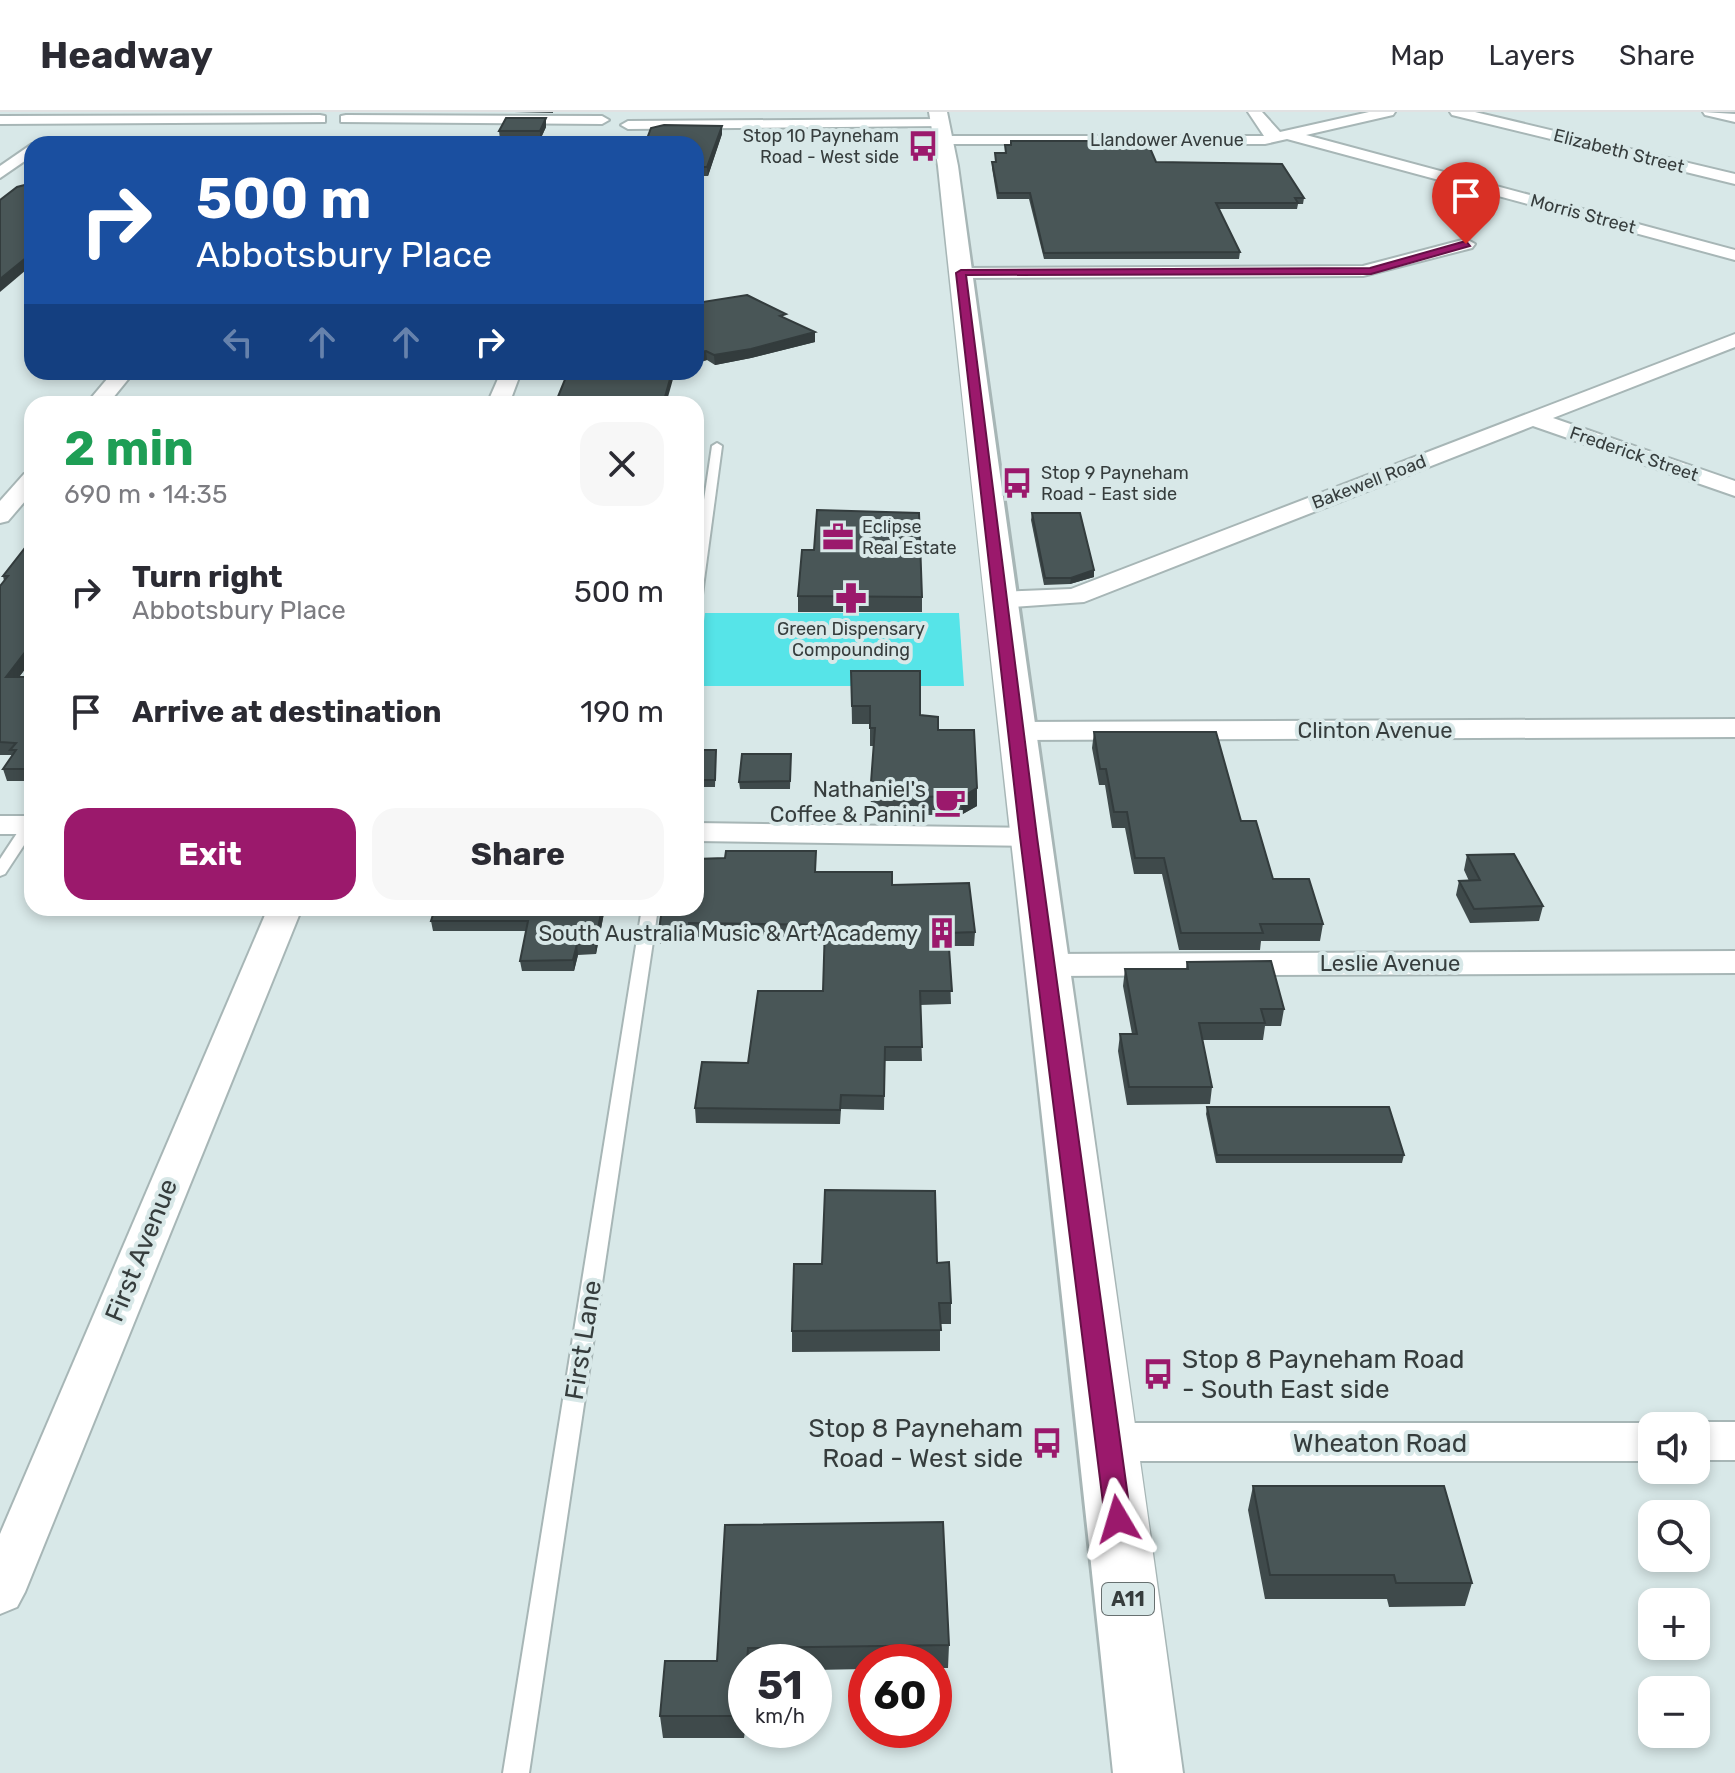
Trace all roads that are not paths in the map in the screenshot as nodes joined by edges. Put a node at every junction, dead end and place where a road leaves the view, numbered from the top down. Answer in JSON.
{"nodes":[{"id":1,"x":1255,"y":112,"type":"edge"},
{"id":2,"x":1388,"y":112,"type":"edge"},
{"id":3,"x":1457,"y":112,"type":"edge"},
{"id":4,"x":1710,"y":112,"type":"edge"},
{"id":5,"x":1735,"y":118,"type":"edge"},
{"id":6,"x":0,"y":120,"type":"edge"},
{"id":7,"x":617,"y":120,"type":"edge"},
{"id":8,"x":69,"y":121,"type":"junction"},
{"id":9,"x":330,"y":122,"type":"edge"},
{"id":10,"x":939,"y":125,"type":"edge"},
{"id":11,"x":49,"y":136,"type":"edge"},
{"id":12,"x":1286,"y":137,"type":"junction"},
{"id":13,"x":24,"y":155,"type":"edge"},
{"id":14,"x":0,"y":173,"type":"edge"},
{"id":15,"x":1735,"y":179,"type":"edge"},
{"id":16,"x":1466,"y":244,"type":"dead end"},
{"id":17,"x":1735,"y":255,"type":"edge"},
{"id":18,"x":961,"y":273,"type":"junction"},
{"id":19,"x":1729,"y":346,"type":"edge"},
{"id":20,"x":117,"y":380,"type":"edge"},
{"id":21,"x":104,"y":396,"type":"edge"},
{"id":22,"x":1534,"y":419,"type":"junction"},
{"id":23,"x":717,"y":446,"type":"dead end"},
{"id":24,"x":1729,"y":487,"type":"edge"},
{"id":25,"x":24,"y":488,"type":"edge"},
{"id":26,"x":1735,"y":510,"type":"edge"},
{"id":27,"x":0,"y":516,"type":"edge"},
{"id":28,"x":704,"y":538,"type":"edge"},
{"id":29,"x":999,"y":600,"type":"junction"},
{"id":30,"x":1735,"y":728,"type":"edge"},
{"id":31,"x":1016,"y":731,"type":"junction"},
{"id":32,"x":23,"y":824,"type":"edge"},
{"id":33,"x":704,"y":832,"type":"edge"},
{"id":34,"x":1028,"y":837,"type":"junction"},
{"id":35,"x":0,"y":871,"type":"edge"},
{"id":36,"x":282,"y":916,"type":"edge"},
{"id":37,"x":649,"y":916,"type":"edge"},
{"id":38,"x":1735,"y":962,"type":"edge"},
{"id":39,"x":1046,"y":965,"type":"junction"},
{"id":40,"x":1710,"y":1441,"type":"edge"},
{"id":41,"x":1735,"y":1441,"type":"edge"},
{"id":42,"x":1109,"y":1442,"type":"junction"},
{"id":43,"x":1638,"y":1442,"type":"edge"},
{"id":44,"x":0,"y":1592,"type":"edge"},
{"id":45,"x":516,"y":1773,"type":"edge"},
{"id":46,"x":1148,"y":1773,"type":"edge"}],
"edges":[{"from":1,"to":12,"type":"street"},
{"from":2,"to":12,"type":"street","name":"Llandower Avenue"},
{"from":3,"to":15,"type":"street","name":"Elizabeth Street"},
{"from":4,"to":5,"type":"street"},
{"from":6,"to":8,"type":"street","name":"Llandower Avenue"},
{"from":7,"to":9,"type":"street","name":"Llandower Avenue"},
{"from":7,"to":10,"type":"street","name":"Llandower Avenue"},
{"from":8,"to":9,"type":"street","name":"Llandower Avenue"},
{"from":8,"to":11,"type":"street"},
{"from":10,"to":12,"type":"street","name":"Llandower Avenue"},
{"from":10,"to":18,"type":"main road","number":"A11"},
{"from":12,"to":17,"type":"street","name":"Morris Street"},
{"from":13,"to":14,"type":"street"},
{"from":16,"to":18,"type":"street"},
{"from":18,"to":29,"type":"main road","number":"A11"},
{"from":19,"to":22,"type":"street","name":"Bakewell Road"},
{"from":20,"to":21,"type":"street"},
{"from":22,"to":24,"type":"street","name":"Frederick Street"},
{"from":22,"to":29,"type":"street","name":"Bakewell Road"},
{"from":23,"to":28,"type":"lane"},
{"from":24,"to":26,"type":"street"},
{"from":25,"to":27,"type":"street"},
{"from":29,"to":31,"type":"main road","number":"A11"},
{"from":30,"to":31,"type":"street","name":"Clinton Avenue"},
{"from":31,"to":34,"type":"main road","number":"A11"},
{"from":32,"to":35,"type":"lane"},
{"from":33,"to":34,"type":"street"},
{"from":34,"to":39,"type":"main road","number":"A11"},
{"from":36,"to":44,"type":"street","name":"First Avenue"},
{"from":37,"to":45,"type":"lane","name":"First Lane"},
{"from":38,"to":39,"type":"street","name":"Leslie Avenue"},
{"from":39,"to":42,"type":"main road","number":"A11"},
{"from":40,"to":41,"type":"street"},
{"from":42,"to":43,"type":"street","name":"Wheaton Road"},
{"from":42,"to":46,"type":"main road","number":"A11"}]}
